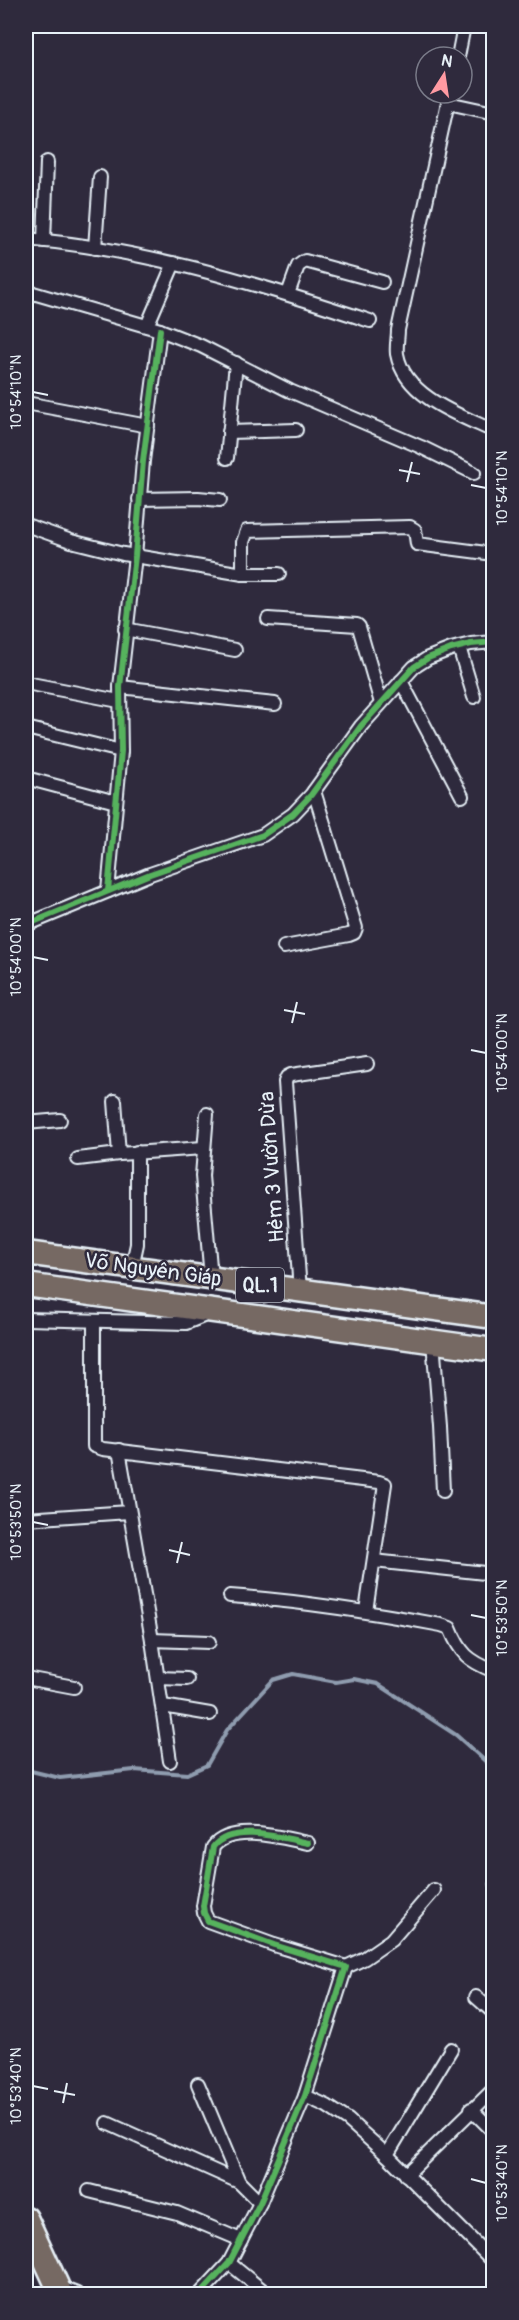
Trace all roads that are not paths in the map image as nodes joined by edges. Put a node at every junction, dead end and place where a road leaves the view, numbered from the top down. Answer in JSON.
{"nodes":[{"id":1,"x":464,"y":26,"type":"edge"},
{"id":2,"x":460,"y":45,"type":"edge"},
{"id":3,"x":447,"y":105,"type":"edge"},
{"id":4,"x":470,"y":105,"type":"edge"},
{"id":5,"x":494,"y":113,"type":"edge"},
{"id":6,"x":47,"y":162,"type":"dead end"},
{"id":7,"x":100,"y":177,"type":"dead end"},
{"id":8,"x":26,"y":239,"type":"edge"},
{"id":9,"x":44,"y":241,"type":"junction"},
{"id":10,"x":95,"y":248,"type":"junction"},
{"id":11,"x":174,"y":263,"type":"junction"},
{"id":12,"x":382,"y":282,"type":"dead end"},
{"id":13,"x":26,"y":291,"type":"edge"},
{"id":14,"x":288,"y":294,"type":"junction"},
{"id":15,"x":370,"y":321,"type":"dead end"},
{"id":16,"x":154,"y":328,"type":"junction"},
{"id":17,"x":236,"y":363,"type":"junction"},
{"id":18,"x":26,"y":403,"type":"edge"},
{"id":19,"x":148,"y":426,"type":"junction"},
{"id":20,"x":296,"y":430,"type":"dead end"},
{"id":21,"x":494,"y":431,"type":"edge"},
{"id":22,"x":229,"y":432,"type":"junction"},
{"id":23,"x":227,"y":458,"type":"dead end"},
{"id":24,"x":474,"y":473,"type":"dead end"},
{"id":25,"x":139,"y":499,"type":"junction"},
{"id":26,"x":220,"y":500,"type":"dead end"},
{"id":27,"x":26,"y":525,"type":"edge"},
{"id":28,"x":494,"y":554,"type":"edge"},
{"id":29,"x":135,"y":556,"type":"junction"},
{"id":30,"x":243,"y":574,"type":"junction"},
{"id":31,"x":279,"y":574,"type":"dead end"},
{"id":32,"x":268,"y":619,"type":"dead end"},
{"id":33,"x":125,"y":629,"type":"junction"},
{"id":34,"x":494,"y":642,"type":"edge"},
{"id":35,"x":459,"y":647,"type":"junction"},
{"id":36,"x":235,"y":650,"type":"dead end"},
{"id":37,"x":401,"y":681,"type":"junction"},
{"id":38,"x":26,"y":683,"type":"edge"},
{"id":39,"x":120,"y":687,"type":"junction"},
{"id":40,"x":474,"y":697,"type":"dead end"},
{"id":41,"x":119,"y":700,"type":"junction"},
{"id":42,"x":381,"y":703,"type":"junction"},
{"id":43,"x":275,"y":704,"type":"dead end"},
{"id":44,"x":26,"y":728,"type":"edge"},
{"id":45,"x":122,"y":751,"type":"junction"},
{"id":46,"x":26,"y":778,"type":"edge"},
{"id":47,"x":314,"y":791,"type":"junction"},
{"id":48,"x":462,"y":796,"type":"dead end"},
{"id":49,"x":116,"y":802,"type":"junction"},
{"id":50,"x":108,"y":891,"type":"junction"},
{"id":51,"x":26,"y":926,"type":"edge"},
{"id":52,"x":284,"y":947,"type":"dead end"},
{"id":53,"x":367,"y":1064,"type":"dead end"},
{"id":54,"x":115,"y":1101,"type":"dead end"},
{"id":55,"x":207,"y":1114,"type":"dead end"},
{"id":56,"x":60,"y":1120,"type":"dead end"},
{"id":57,"x":26,"y":1123,"type":"edge"},
{"id":58,"x":203,"y":1148,"type":"junction"},
{"id":59,"x":137,"y":1152,"type":"junction"},
{"id":60,"x":119,"y":1154,"type":"junction"},
{"id":61,"x":78,"y":1159,"type":"dead end"},
{"id":62,"x":26,"y":1252,"type":"edge"},
{"id":63,"x":132,"y":1267,"type":"junction"},
{"id":64,"x":211,"y":1278,"type":"junction"},
{"id":65,"x":26,"y":1285,"type":"edge"},
{"id":66,"x":300,"y":1291,"type":"junction"},
{"id":67,"x":214,"y":1311,"type":"junction"},
{"id":68,"x":494,"y":1317,"type":"edge"},
{"id":69,"x":26,"y":1319,"type":"edge"},
{"id":70,"x":94,"y":1321,"type":"junction"},
{"id":71,"x":433,"y":1341,"type":"junction"},
{"id":72,"x":494,"y":1350,"type":"edge"},
{"id":73,"x":119,"y":1450,"type":"junction"},
{"id":74,"x":443,"y":1491,"type":"dead end"},
{"id":75,"x":129,"y":1512,"type":"junction"},
{"id":76,"x":26,"y":1519,"type":"edge"},
{"id":77,"x":374,"y":1561,"type":"junction"},
{"id":78,"x":494,"y":1574,"type":"edge"},
{"id":79,"x":230,"y":1596,"type":"dead end"},
{"id":80,"x":366,"y":1611,"type":"junction"},
{"id":81,"x":152,"y":1640,"type":"junction"},
{"id":82,"x":209,"y":1642,"type":"dead end"},
{"id":83,"x":494,"y":1671,"type":"edge"},
{"id":84,"x":26,"y":1678,"type":"edge"},
{"id":85,"x":158,"y":1678,"type":"junction"},
{"id":86,"x":187,"y":1679,"type":"dead end"},
{"id":87,"x":74,"y":1687,"type":"dead end"},
{"id":88,"x":163,"y":1706,"type":"junction"},
{"id":89,"x":210,"y":1714,"type":"dead end"},
{"id":90,"x":170,"y":1761,"type":"dead end"},
{"id":91,"x":308,"y":1843,"type":"dead end"},
{"id":92,"x":434,"y":1890,"type":"dead end"},
{"id":93,"x":346,"y":1966,"type":"junction"},
{"id":94,"x":476,"y":1997,"type":"dead end"},
{"id":95,"x":494,"y":2013,"type":"edge"},
{"id":96,"x":451,"y":2049,"type":"dead end"},
{"id":97,"x":198,"y":2084,"type":"dead end"},
{"id":98,"x":494,"y":2089,"type":"edge"},
{"id":99,"x":305,"y":2096,"type":"junction"},
{"id":100,"x":471,"y":2109,"type":"junction"},
{"id":101,"x":107,"y":2123,"type":"dead end"},
{"id":102,"x":494,"y":2132,"type":"edge"},
{"id":103,"x":387,"y":2155,"type":"junction"},
{"id":104,"x":406,"y":2175,"type":"junction"},
{"id":105,"x":239,"y":2182,"type":"junction"},
{"id":106,"x":90,"y":2191,"type":"dead end"},
{"id":107,"x":260,"y":2203,"type":"junction"},
{"id":108,"x":26,"y":2218,"type":"edge"},
{"id":109,"x":241,"y":2240,"type":"junction"},
{"id":110,"x":492,"y":2258,"type":"edge"},
{"id":111,"x":229,"y":2263,"type":"junction"},
{"id":112,"x":65,"y":2292,"type":"edge"},
{"id":113,"x":200,"y":2295,"type":"edge"},
{"id":114,"x":267,"y":2295,"type":"edge"}],
"edges":[{"from":1,"to":2,"type":"street"},
{"from":3,"to":21,"type":"street"},
{"from":4,"to":5,"type":"street"},
{"from":6,"to":9,"type":"street"},
{"from":7,"to":10,"type":"street"},
{"from":8,"to":9,"type":"street"},
{"from":9,"to":10,"type":"street"},
{"from":10,"to":11,"type":"street"},
{"from":11,"to":14,"type":"street"},
{"from":11,"to":16,"type":"street"},
{"from":12,"to":14,"type":"street"},
{"from":13,"to":16,"type":"street"},
{"from":14,"to":15,"type":"street"},
{"from":16,"to":17,"type":"street"},
{"from":16,"to":19,"type":"street"},
{"from":17,"to":22,"type":"street"},
{"from":17,"to":24,"type":"street"},
{"from":18,"to":19,"type":"street"},
{"from":19,"to":25,"type":"street"},
{"from":20,"to":22,"type":"street"},
{"from":22,"to":23,"type":"street"},
{"from":25,"to":26,"type":"street"},
{"from":25,"to":29,"type":"street"},
{"from":27,"to":29,"type":"street"},
{"from":28,"to":30,"type":"street"},
{"from":29,"to":30,"type":"street"},
{"from":29,"to":33,"type":"street"},
{"from":30,"to":31,"type":"street"},
{"from":32,"to":42,"type":"street"},
{"from":33,"to":36,"type":"street"},
{"from":33,"to":39,"type":"street"},
{"from":34,"to":35,"type":"street"},
{"from":35,"to":37,"type":"street"},
{"from":35,"to":40,"type":"street"},
{"from":37,"to":42,"type":"street"},
{"from":37,"to":48,"type":"street"},
{"from":38,"to":41,"type":"street"},
{"from":39,"to":41,"type":"street"},
{"from":39,"to":43,"type":"street"},
{"from":41,"to":45,"type":"street"},
{"from":42,"to":47,"type":"street"},
{"from":44,"to":45,"type":"street"},
{"from":45,"to":49,"type":"street"},
{"from":46,"to":49,"type":"street"},
{"from":47,"to":50,"type":"street"},
{"from":47,"to":52,"type":"street"},
{"from":49,"to":50,"type":"street"},
{"from":50,"to":51,"type":"street"},
{"from":53,"to":66,"type":"street","name":"Hẻm 3 Vườn Dừa"},
{"from":54,"to":60,"type":"street"},
{"from":55,"to":58,"type":"street"},
{"from":56,"to":57,"type":"street"},
{"from":58,"to":59,"type":"street"},
{"from":58,"to":64,"type":"street"},
{"from":59,"to":60,"type":"street"},
{"from":59,"to":63,"type":"street"},
{"from":60,"to":61,"type":"street"},
{"from":62,"to":63,"type":"highway","name":"Võ Nguyên Giáp","number":"QL.1"},
{"from":63,"to":64,"type":"highway","name":"Võ Nguyên Giáp","number":"QL.1"},
{"from":64,"to":66,"type":"highway","name":"Võ Nguyên Giáp","number":"QL.1"},
{"from":65,"to":67,"type":"highway","name":"Võ Nguyên Giáp","number":"QL.1"},
{"from":66,"to":68,"type":"highway","name":"Võ Nguyên Giáp","number":"QL.1"},
{"from":67,"to":70,"type":"street"},
{"from":67,"to":71,"type":"highway","name":"Võ Nguyên Giáp","number":"QL.1"},
{"from":69,"to":70,"type":"street"},
{"from":70,"to":73,"type":"street"},
{"from":71,"to":72,"type":"highway","name":"Võ Nguyên Giáp","number":"QL.1"},
{"from":71,"to":74,"type":"street"},
{"from":73,"to":75,"type":"street"},
{"from":73,"to":77,"type":"street"},
{"from":75,"to":76,"type":"street"},
{"from":75,"to":81,"type":"street"},
{"from":77,"to":78,"type":"street"},
{"from":77,"to":80,"type":"street"},
{"from":79,"to":80,"type":"street"},
{"from":80,"to":83,"type":"street"},
{"from":81,"to":82,"type":"street"},
{"from":81,"to":85,"type":"street"},
{"from":84,"to":87,"type":"street"},
{"from":85,"to":86,"type":"street"},
{"from":85,"to":88,"type":"street"},
{"from":88,"to":89,"type":"street"},
{"from":88,"to":90,"type":"street"},
{"from":91,"to":93,"type":"street"},
{"from":92,"to":93,"type":"street"},
{"from":93,"to":99,"type":"street"},
{"from":94,"to":95,"type":"street"},
{"from":96,"to":103,"type":"street"},
{"from":97,"to":105,"type":"street"},
{"from":98,"to":100,"type":"street"},
{"from":99,"to":103,"type":"street"},
{"from":99,"to":107,"type":"street"},
{"from":100,"to":102,"type":"street"},
{"from":100,"to":104,"type":"street"},
{"from":101,"to":105,"type":"street"},
{"from":103,"to":104,"type":"street"},
{"from":104,"to":110,"type":"street"},
{"from":105,"to":107,"type":"street"},
{"from":106,"to":109,"type":"street"},
{"from":107,"to":109,"type":"street"},
{"from":108,"to":112,"type":"highway"},
{"from":109,"to":111,"type":"street"},
{"from":111,"to":113,"type":"street"},
{"from":111,"to":114,"type":"street"}]}
